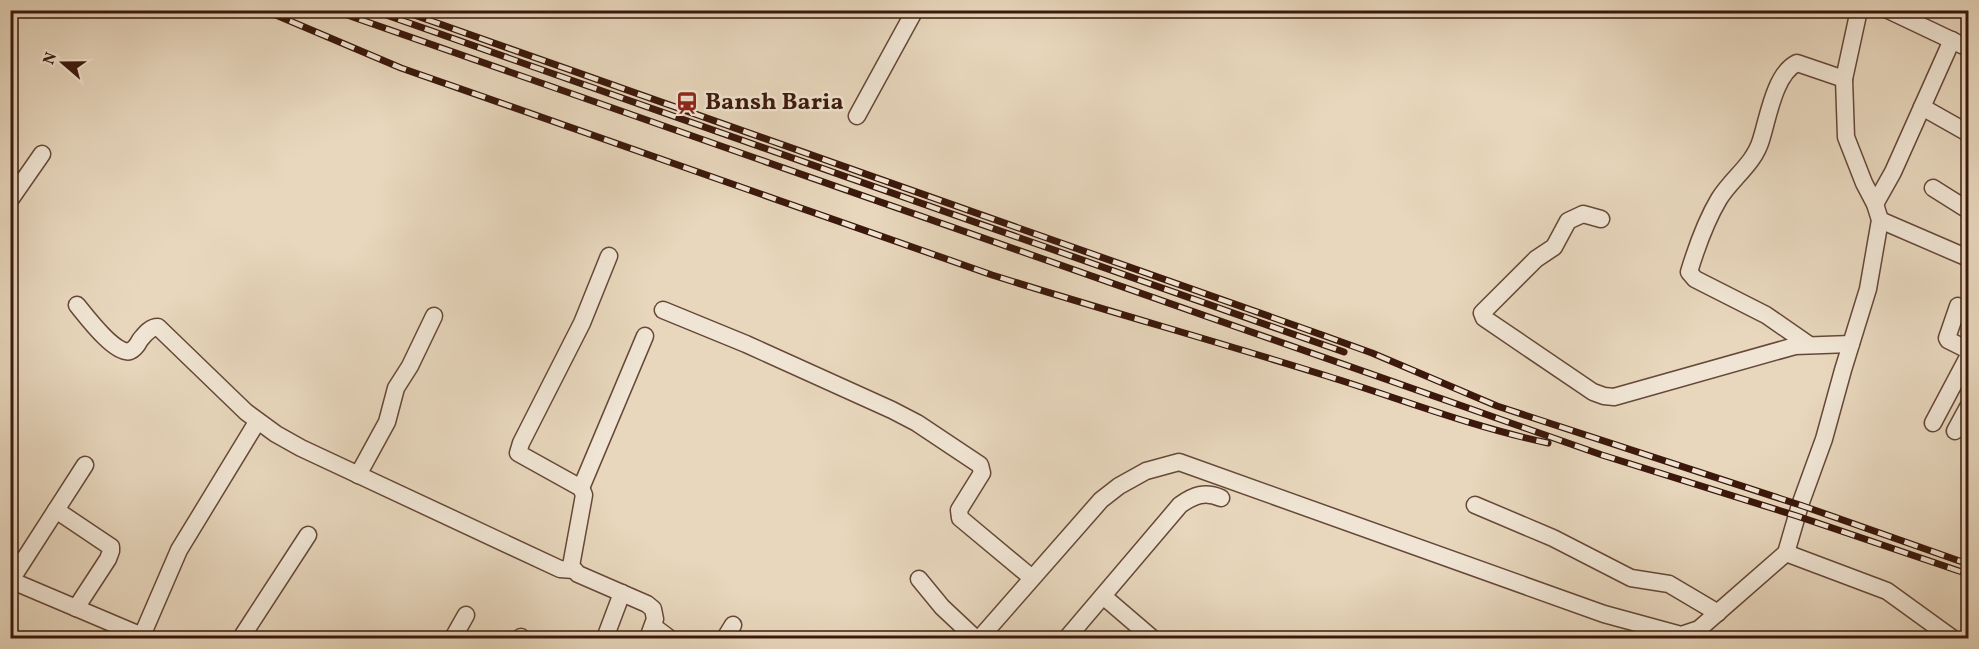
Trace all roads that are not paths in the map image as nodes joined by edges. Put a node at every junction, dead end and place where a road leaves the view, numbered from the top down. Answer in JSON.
{"nodes":[{"id":1,"x":915,"y":10,"type":"edge"},
{"id":2,"x":1859,"y":10,"type":"edge"},
{"id":3,"x":1888,"y":10,"type":"edge"},
{"id":4,"x":1952,"y":40,"type":"junction"},
{"id":5,"x":1968,"y":48,"type":"edge"},
{"id":6,"x":1844,"y":79,"type":"junction"},
{"id":7,"x":1922,"y":107,"type":"junction"},
{"id":8,"x":857,"y":116,"type":"dead end"},
{"id":9,"x":1968,"y":132,"type":"edge"},
{"id":10,"x":42,"y":154,"type":"dead end"},
{"id":11,"x":1933,"y":188,"type":"dead end"},
{"id":12,"x":10,"y":200,"type":"edge"},
{"id":13,"x":1875,"y":204,"type":"junction"},
{"id":14,"x":1968,"y":210,"type":"edge"},
{"id":15,"x":1601,"y":219,"type":"dead end"},
{"id":16,"x":1880,"y":220,"type":"junction"},
{"id":17,"x":609,"y":256,"type":"dead end"},
{"id":18,"x":1968,"y":258,"type":"edge"},
{"id":19,"x":77,"y":305,"type":"dead end"},
{"id":20,"x":1958,"y":306,"type":"dead end"},
{"id":21,"x":663,"y":310,"type":"dead end"},
{"id":22,"x":434,"y":316,"type":"dead end"},
{"id":23,"x":645,"y":336,"type":"dead end"},
{"id":24,"x":1808,"y":344,"type":"junction"},
{"id":25,"x":1851,"y":344,"type":"junction"},
{"id":26,"x":1968,"y":350,"type":"edge"},
{"id":27,"x":1968,"y":357,"type":"edge"},
{"id":28,"x":1968,"y":407,"type":"edge"},
{"id":29,"x":257,"y":422,"type":"junction"},
{"id":30,"x":1934,"y":423,"type":"dead end"},
{"id":31,"x":1955,"y":431,"type":"dead end"},
{"id":32,"x":85,"y":465,"type":"dead end"},
{"id":33,"x":358,"y":475,"type":"junction"},
{"id":34,"x":581,"y":488,"type":"junction"},
{"id":35,"x":1221,"y":498,"type":"dead end"},
{"id":36,"x":1475,"y":505,"type":"dead end"},
{"id":37,"x":56,"y":510,"type":"junction"},
{"id":38,"x":308,"y":535,"type":"dead end"},
{"id":39,"x":1786,"y":553,"type":"junction"},
{"id":40,"x":574,"y":570,"type":"junction"},
{"id":41,"x":1032,"y":578,"type":"junction"},
{"id":42,"x":919,"y":579,"type":"dead end"},
{"id":43,"x":11,"y":580,"type":"edge"},
{"id":44,"x":622,"y":593,"type":"junction"},
{"id":45,"x":1103,"y":596,"type":"junction"},
{"id":46,"x":76,"y":608,"type":"junction"},
{"id":47,"x":1718,"y":613,"type":"junction"},
{"id":48,"x":466,"y":615,"type":"dead end"},
{"id":49,"x":650,"y":632,"type":"edge"},
{"id":50,"x":1701,"y":634,"type":"edge"},
{"id":51,"x":1072,"y":637,"type":"edge"},
{"id":52,"x":144,"y":638,"type":"edge"},
{"id":53,"x":241,"y":639,"type":"edge"},
{"id":54,"x":453,"y":639,"type":"edge"},
{"id":55,"x":605,"y":639,"type":"edge"},
{"id":56,"x":669,"y":639,"type":"edge"},
{"id":57,"x":977,"y":639,"type":"edge"},
{"id":58,"x":1152,"y":639,"type":"edge"},
{"id":59,"x":1952,"y":639,"type":"edge"}],
"edges":[{"from":1,"to":8,"type":"street"},
{"from":2,"to":6,"type":"street"},
{"from":3,"to":4,"type":"street"},
{"from":4,"to":5,"type":"street"},
{"from":4,"to":7,"type":"street"},
{"from":6,"to":13,"type":"street"},
{"from":6,"to":24,"type":"street"},
{"from":7,"to":9,"type":"street"},
{"from":7,"to":13,"type":"street"},
{"from":10,"to":12,"type":"street"},
{"from":11,"to":14,"type":"street"},
{"from":13,"to":16,"type":"street"},
{"from":15,"to":24,"type":"street"},
{"from":16,"to":18,"type":"street"},
{"from":16,"to":25,"type":"street"},
{"from":17,"to":34,"type":"street"},
{"from":19,"to":29,"type":"street"},
{"from":20,"to":26,"type":"street"},
{"from":21,"to":41,"type":"street"},
{"from":22,"to":33,"type":"street"},
{"from":23,"to":34,"type":"street"},
{"from":24,"to":25,"type":"street"},
{"from":25,"to":39,"type":"street"},
{"from":27,"to":30,"type":"street"},
{"from":28,"to":31,"type":"street"},
{"from":29,"to":33,"type":"street"},
{"from":29,"to":52,"type":"street"},
{"from":32,"to":37,"type":"street"},
{"from":33,"to":40,"type":"street"},
{"from":34,"to":40,"type":"street"},
{"from":35,"to":45,"type":"street"},
{"from":36,"to":47,"type":"street"},
{"from":37,"to":43,"type":"street"},
{"from":37,"to":46,"type":"street"},
{"from":38,"to":53,"type":"street"},
{"from":39,"to":47,"type":"street"},
{"from":39,"to":59,"type":"street"},
{"from":40,"to":44,"type":"street"},
{"from":41,"to":50,"type":"street"},
{"from":41,"to":57,"type":"street"},
{"from":42,"to":57,"type":"street"},
{"from":43,"to":46,"type":"street"},
{"from":44,"to":49,"type":"street"},
{"from":44,"to":55,"type":"street"},
{"from":45,"to":51,"type":"street"},
{"from":45,"to":58,"type":"street"},
{"from":46,"to":52,"type":"street"},
{"from":47,"to":50,"type":"street"},
{"from":48,"to":54,"type":"street"},
{"from":49,"to":56,"type":"street"}]}
